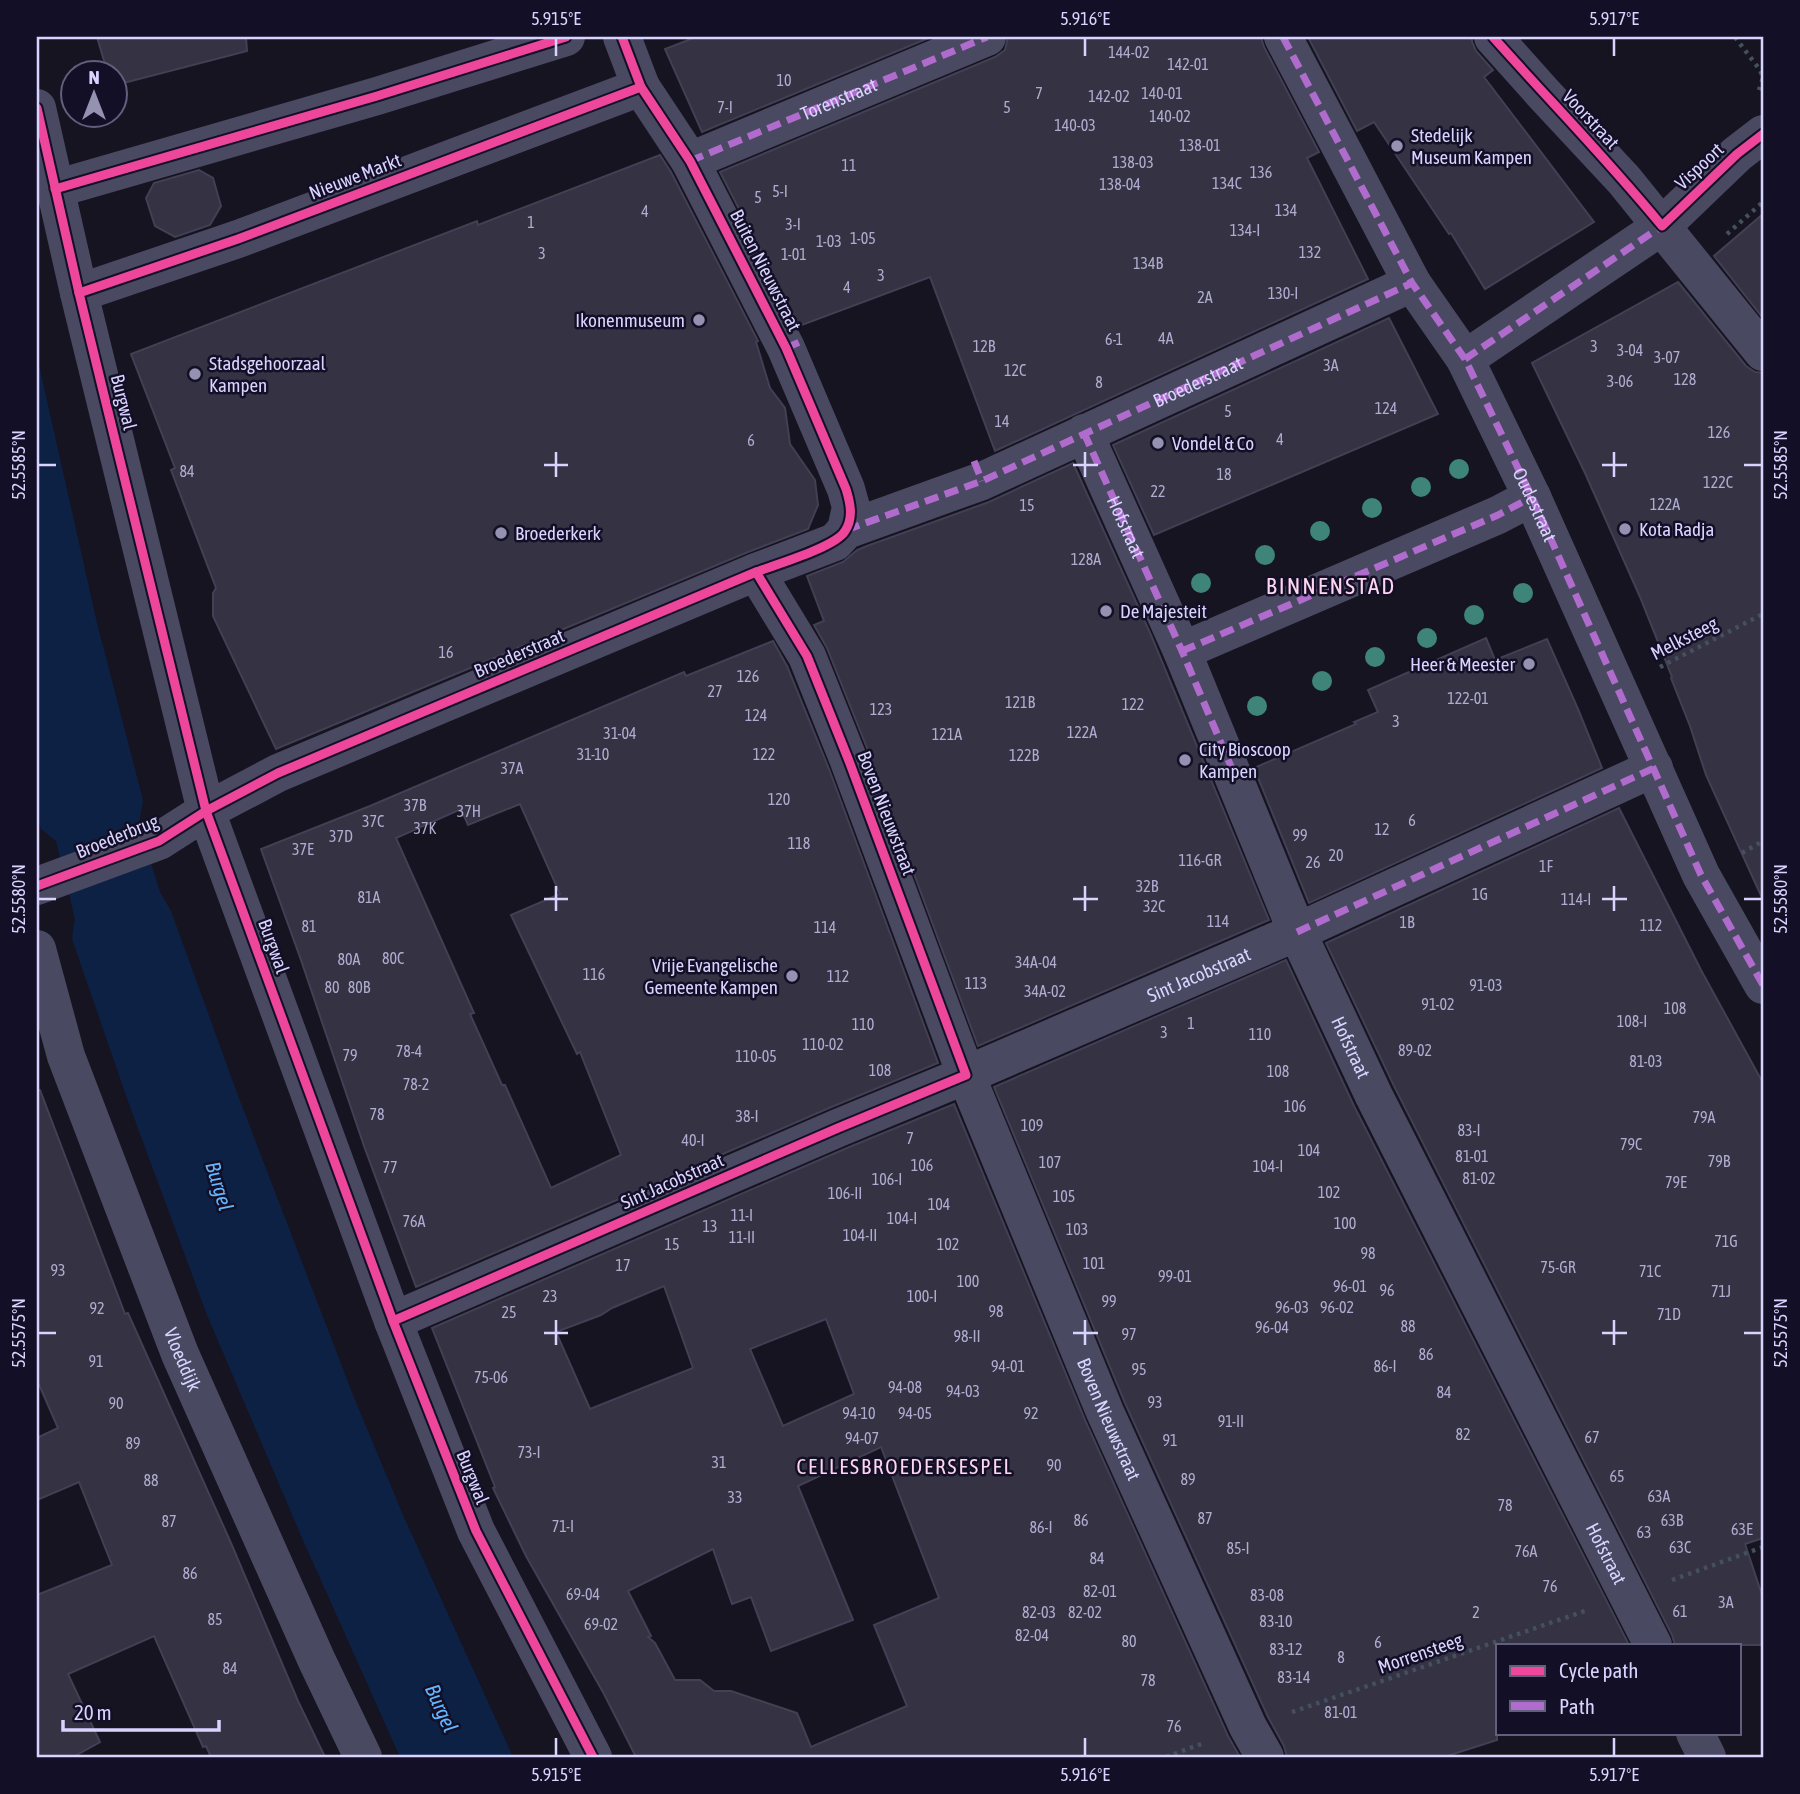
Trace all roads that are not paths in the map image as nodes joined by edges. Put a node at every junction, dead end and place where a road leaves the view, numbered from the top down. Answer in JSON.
{"nodes":[{"id":1,"x":566,"y":37,"type":"edge"},
{"id":2,"x":623,"y":37,"type":"edge"},
{"id":3,"x":987,"y":37,"type":"edge"},
{"id":4,"x":1283,"y":37,"type":"edge"},
{"id":5,"x":1493,"y":37,"type":"edge"},
{"id":6,"x":641,"y":87,"type":"junction"},
{"id":7,"x":37,"y":108,"type":"edge"},
{"id":8,"x":1763,"y":134,"type":"edge"},
{"id":9,"x":690,"y":161,"type":"junction"},
{"id":10,"x":55,"y":189,"type":"junction"},
{"id":11,"x":1661,"y":226,"type":"junction"},
{"id":12,"x":1412,"y":283,"type":"junction"},
{"id":13,"x":79,"y":293,"type":"junction"},
{"id":14,"x":1763,"y":352,"type":"edge"},
{"id":15,"x":1465,"y":359,"type":"junction"},
{"id":16,"x":1084,"y":433,"type":"junction"},
{"id":17,"x":1532,"y":497,"type":"junction"},
{"id":18,"x":846,"y":530,"type":"junction"},
{"id":19,"x":756,"y":572,"type":"junction"},
{"id":20,"x":1182,"y":651,"type":"junction"},
{"id":21,"x":1654,"y":768,"type":"junction"},
{"id":22,"x":206,"y":811,"type":"junction"},
{"id":23,"x":44,"y":884,"type":"edge"},
{"id":24,"x":1297,"y":932,"type":"junction"},
{"id":25,"x":37,"y":949,"type":"edge"},
{"id":26,"x":1763,"y":985,"type":"edge"},
{"id":27,"x":966,"y":1075,"type":"junction"},
{"id":28,"x":393,"y":1321,"type":"junction"},
{"id":29,"x":1653,"y":1644,"type":"edge"},
{"id":30,"x":1696,"y":1734,"type":"edge"},
{"id":31,"x":1257,"y":1742,"type":"edge"},
{"id":32,"x":363,"y":1757,"type":"edge"},
{"id":33,"x":593,"y":1757,"type":"edge"},
{"id":34,"x":1707,"y":1757,"type":"edge"}],
"edges":[{"from":1,"to":10,"type":"street"},
{"from":2,"to":6,"type":"street","name":"Buiten Nieuwstraat"},
{"from":3,"to":9,"type":"street","name":"Torenstraat"},
{"from":4,"to":12,"type":"street","name":"Oudestraat"},
{"from":5,"to":11,"type":"street","name":"Voorstraat"},
{"from":6,"to":9,"type":"street","name":"Buiten Nieuwstraat"},
{"from":6,"to":13,"type":"street","name":"Nieuwe Markt"},
{"from":7,"to":10,"type":"street","name":"Burgwal"},
{"from":8,"to":11,"type":"street","name":"Vispoort"},
{"from":9,"to":18,"type":"street","name":"Buiten Nieuwstraat"},
{"from":10,"to":13,"type":"street","name":"Burgwal"},
{"from":11,"to":14,"type":"street","name":"Voorstraat"},
{"from":11,"to":15,"type":"street","name":"Vispoort"},
{"from":12,"to":15,"type":"street","name":"Oudestraat"},
{"from":12,"to":16,"type":"street","name":"Broederstraat"},
{"from":13,"to":22,"type":"street","name":"Burgwal"},
{"from":15,"to":17,"type":"street","name":"Oudestraat"},
{"from":16,"to":18,"type":"street","name":"Broederstraat"},
{"from":16,"to":20,"type":"street","name":"Hofstraat"},
{"from":17,"to":20,"type":"street"},
{"from":17,"to":21,"type":"street","name":"Oudestraat"},
{"from":18,"to":19,"type":"street","name":"Broederstraat"},
{"from":19,"to":22,"type":"street","name":"Broederstraat"},
{"from":19,"to":27,"type":"street","name":"Boven Nieuwstraat"},
{"from":20,"to":24,"type":"street","name":"Hofstraat"},
{"from":21,"to":24,"type":"street","name":"Sint Jacobstraat"},
{"from":21,"to":26,"type":"street","name":"Oudestraat"},
{"from":22,"to":23,"type":"street","name":"Broederbrug"},
{"from":22,"to":28,"type":"street","name":"Burgwal"},
{"from":24,"to":27,"type":"street","name":"Sint Jacobstraat"},
{"from":24,"to":29,"type":"street","name":"Hofstraat"},
{"from":25,"to":32,"type":"street","name":"Vloeddijk"},
{"from":27,"to":28,"type":"street","name":"Sint Jacobstraat"},
{"from":27,"to":31,"type":"street","name":"Boven Nieuwstraat"},
{"from":28,"to":33,"type":"street","name":"Burgwal"},
{"from":30,"to":34,"type":"street"}]}
